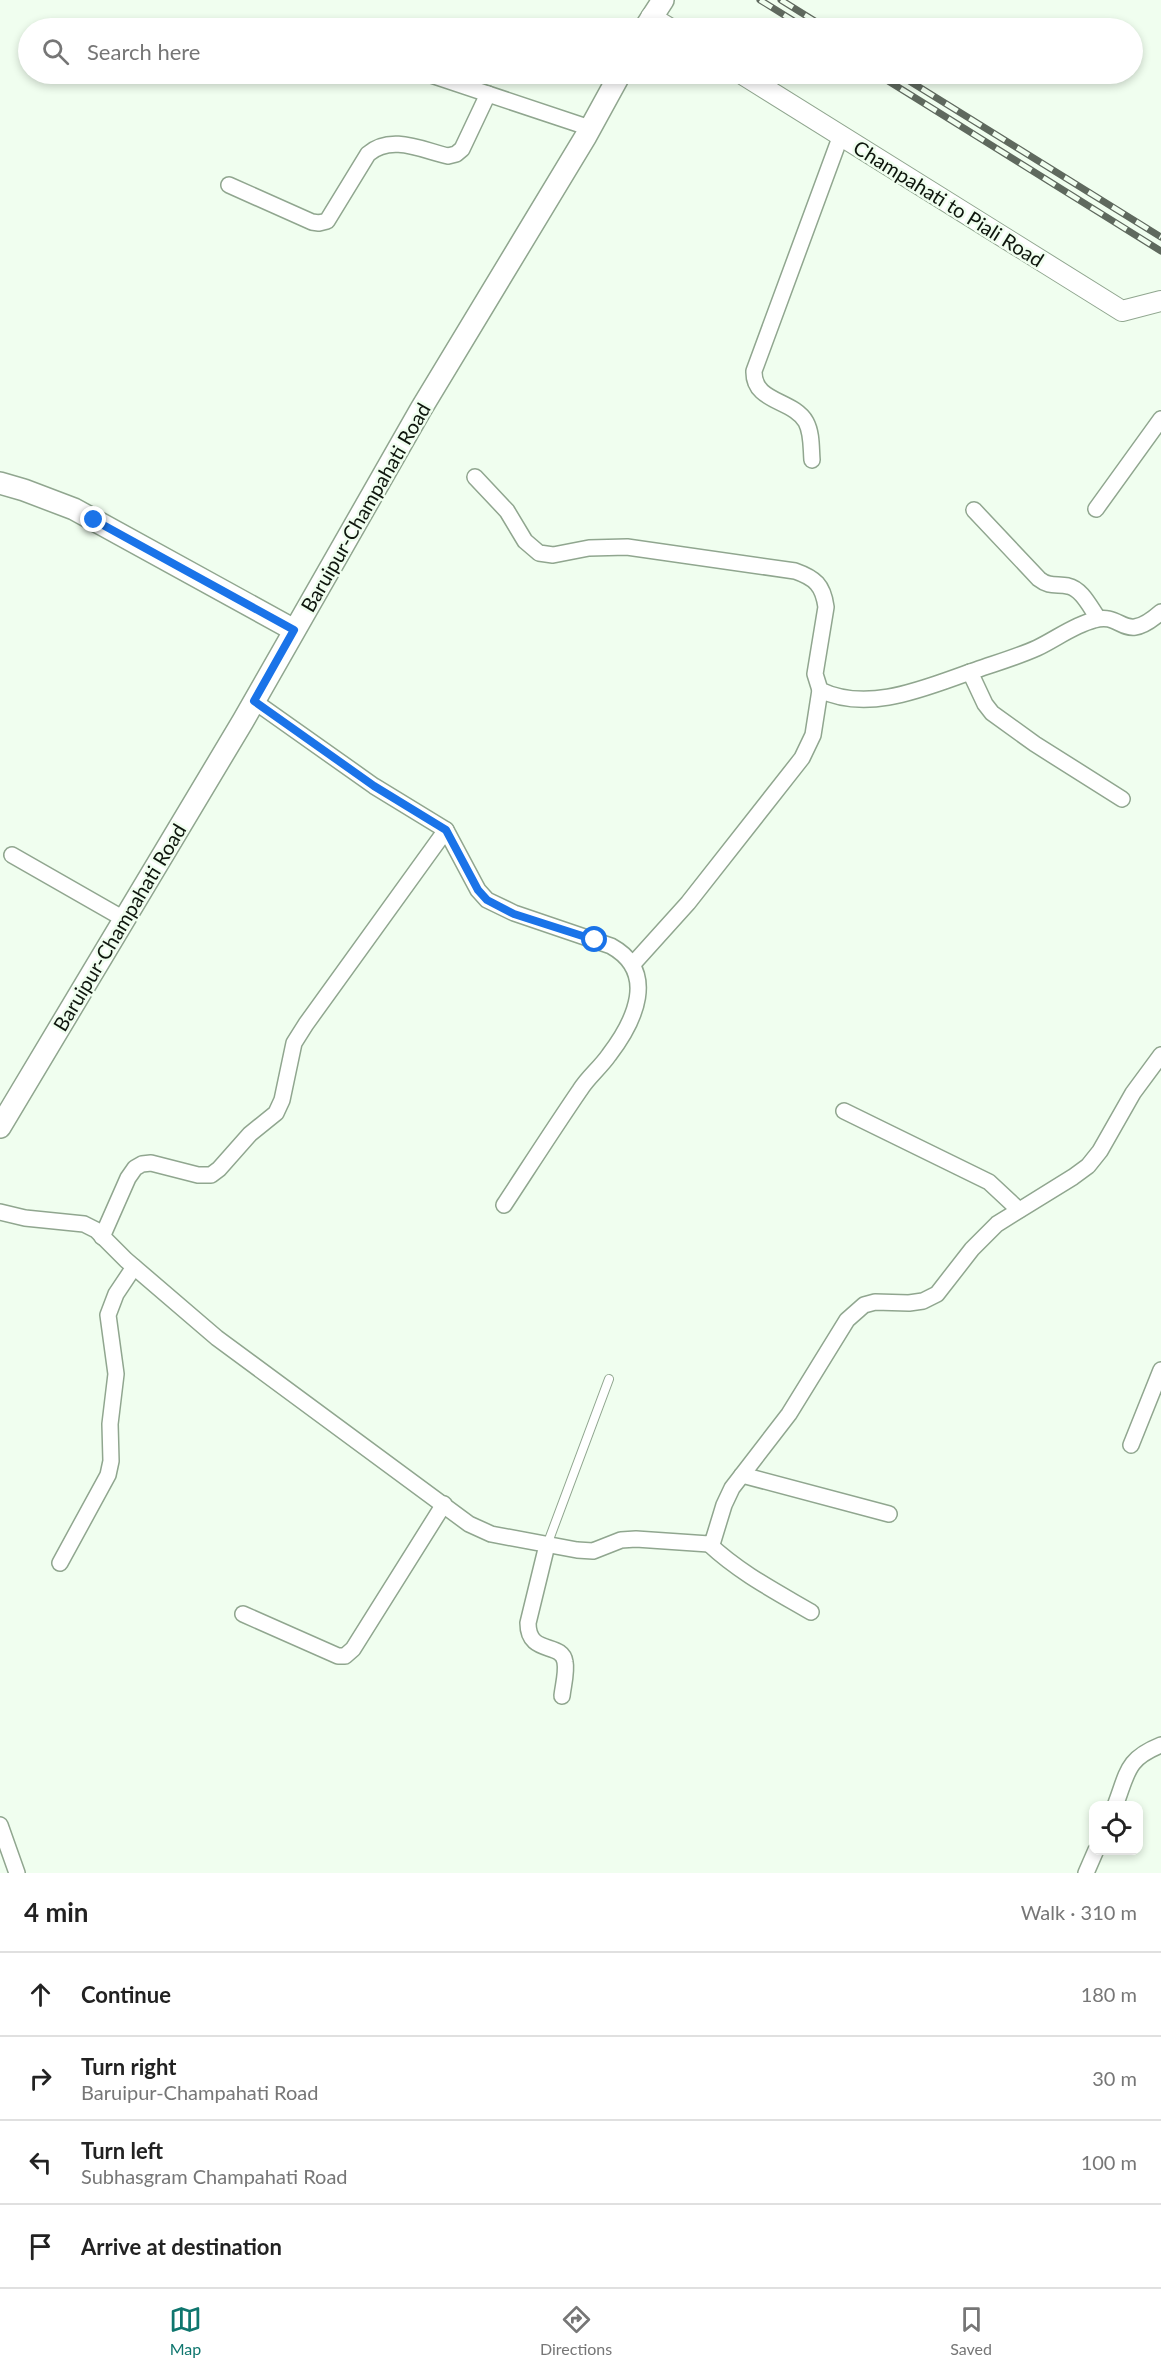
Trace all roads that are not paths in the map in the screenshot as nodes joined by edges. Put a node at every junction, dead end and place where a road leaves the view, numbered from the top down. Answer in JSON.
{"nodes":[{"id":1,"x":458,"y":84,"type":"edge"},
{"id":2,"x":614,"y":84,"type":"edge"},
{"id":3,"x":758,"y":84,"type":"edge"},
{"id":4,"x":488,"y":94,"type":"junction"},
{"id":5,"x":590,"y":128,"type":"junction"},
{"id":6,"x":841,"y":135,"type":"junction"},
{"id":7,"x":229,"y":185,"type":"dead end"},
{"id":8,"x":1161,"y":300,"type":"edge"},
{"id":9,"x":1161,"y":419,"type":"edge"},
{"id":10,"x":812,"y":460,"type":"dead end"},
{"id":11,"x":475,"y":477,"type":"dead end"},
{"id":12,"x":0,"y":483,"type":"edge"},
{"id":13,"x":1096,"y":509,"type":"dead end"},
{"id":14,"x":974,"y":510,"type":"dead end"},
{"id":15,"x":1161,"y":612,"type":"edge"},
{"id":16,"x":1098,"y":618,"type":"junction"},
{"id":17,"x":294,"y":630,"type":"junction"},
{"id":18,"x":970,"y":672,"type":"junction"},
{"id":19,"x":820,"y":690,"type":"junction"},
{"id":20,"x":254,"y":701,"type":"junction"},
{"id":21,"x":1122,"y":799,"type":"dead end"},
{"id":22,"x":446,"y":830,"type":"junction"},
{"id":23,"x":12,"y":855,"type":"dead end"},
{"id":24,"x":124,"y":919,"type":"junction"},
{"id":25,"x":633,"y":964,"type":"junction"},
{"id":26,"x":1161,"y":1055,"type":"edge"},
{"id":27,"x":844,"y":1111,"type":"dead end"},
{"id":28,"x":0,"y":1127,"type":"edge"},
{"id":29,"x":504,"y":1205,"type":"dead end"},
{"id":30,"x":1019,"y":1210,"type":"junction"},
{"id":31,"x":0,"y":1212,"type":"edge"},
{"id":32,"x":102,"y":1237,"type":"junction"},
{"id":33,"x":134,"y":1267,"type":"junction"},
{"id":34,"x":1161,"y":1370,"type":"edge"},
{"id":35,"x":609,"y":1379,"type":"dead end"},
{"id":36,"x":1131,"y":1445,"type":"dead end"},
{"id":37,"x":741,"y":1475,"type":"junction"},
{"id":38,"x":444,"y":1504,"type":"junction"},
{"id":39,"x":889,"y":1514,"type":"dead end"},
{"id":40,"x":709,"y":1544,"type":"junction"},
{"id":41,"x":547,"y":1545,"type":"junction"},
{"id":42,"x":60,"y":1563,"type":"dead end"},
{"id":43,"x":811,"y":1612,"type":"dead end"},
{"id":44,"x":243,"y":1614,"type":"dead end"},
{"id":45,"x":562,"y":1696,"type":"dead end"},
{"id":46,"x":1161,"y":1745,"type":"edge"},
{"id":47,"x":1117,"y":1801,"type":"edge"},
{"id":48,"x":0,"y":1825,"type":"edge"},
{"id":49,"x":1094,"y":1855,"type":"edge"},
{"id":50,"x":17,"y":1873,"type":"edge"},
{"id":51,"x":1086,"y":1873,"type":"edge"}],
"edges":[{"from":1,"to":4,"type":"street"},
{"from":2,"to":5,"type":"main road","name":"Baruipur-Champahati Road"},
{"from":3,"to":6,"type":"street","name":"Champahati to Piali Road"},
{"from":4,"to":5,"type":"street"},
{"from":4,"to":7,"type":"street"},
{"from":5,"to":17,"type":"main road","name":"Baruipur-Champahati Road"},
{"from":6,"to":8,"type":"street","name":"Champahati to Piali Road"},
{"from":6,"to":10,"type":"street"},
{"from":9,"to":13,"type":"street"},
{"from":11,"to":19,"type":"street"},
{"from":12,"to":17,"type":"main road"},
{"from":14,"to":16,"type":"street"},
{"from":15,"to":16,"type":"street"},
{"from":16,"to":18,"type":"street"},
{"from":17,"to":20,"type":"main road","name":"Baruipur-Champahati Road"},
{"from":18,"to":19,"type":"street"},
{"from":18,"to":21,"type":"street"},
{"from":19,"to":25,"type":"street"},
{"from":20,"to":22,"type":"street"},
{"from":20,"to":24,"type":"main road","name":"Baruipur-Champahati Road"},
{"from":22,"to":25,"type":"street"},
{"from":22,"to":32,"type":"street"},
{"from":23,"to":24,"type":"street"},
{"from":24,"to":28,"type":"main road","name":"Baruipur-Champahati Road"},
{"from":25,"to":29,"type":"street"},
{"from":26,"to":30,"type":"street"},
{"from":27,"to":30,"type":"street"},
{"from":30,"to":37,"type":"street"},
{"from":31,"to":32,"type":"street"},
{"from":32,"to":33,"type":"street"},
{"from":33,"to":38,"type":"street"},
{"from":33,"to":42,"type":"street"},
{"from":34,"to":36,"type":"street"},
{"from":35,"to":41,"type":"lane"},
{"from":37,"to":39,"type":"street"},
{"from":37,"to":40,"type":"street"},
{"from":38,"to":41,"type":"street"},
{"from":38,"to":44,"type":"street"},
{"from":40,"to":41,"type":"street"},
{"from":40,"to":43,"type":"street"},
{"from":41,"to":45,"type":"street"},
{"from":46,"to":47,"type":"street"},
{"from":48,"to":50,"type":"street"},
{"from":49,"to":51,"type":"street"}]}
